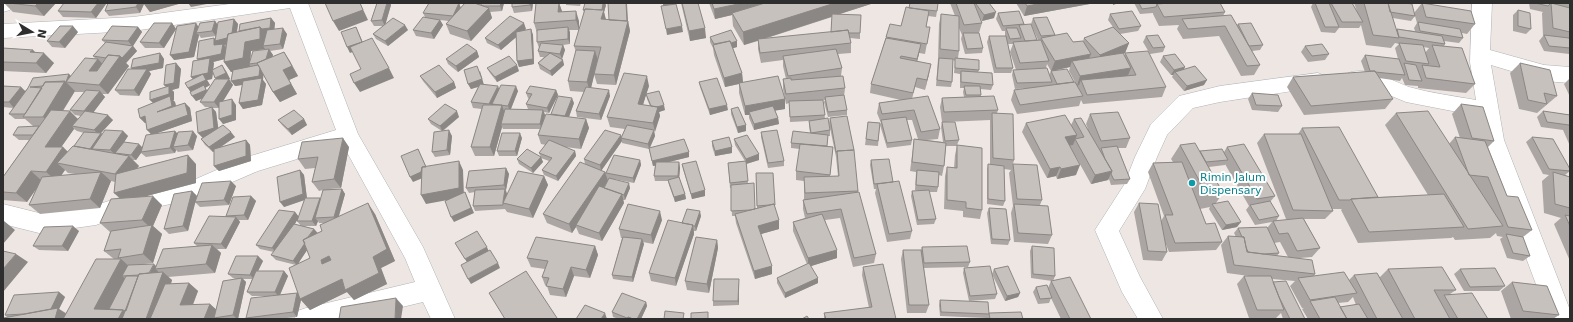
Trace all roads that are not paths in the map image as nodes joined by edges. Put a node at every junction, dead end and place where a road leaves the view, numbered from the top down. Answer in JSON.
{"nodes":[{"id":1,"x":286,"y":3,"type":"edge"},
{"id":2,"x":298,"y":3,"type":"edge"},
{"id":3,"x":1482,"y":3,"type":"edge"},
{"id":4,"x":3,"y":31,"type":"edge"},
{"id":5,"x":1481,"y":55,"type":"junction"},
{"id":6,"x":1570,"y":75,"type":"edge"},
{"id":7,"x":1487,"y":110,"type":"junction"},
{"id":8,"x":348,"y":135,"type":"junction"},
{"id":9,"x":3,"y":214,"type":"edge"},
{"id":10,"x":430,"y":290,"type":"junction"},
{"id":11,"x":306,"y":319,"type":"edge"},
{"id":12,"x":443,"y":319,"type":"edge"},
{"id":13,"x":1151,"y":319,"type":"edge"},
{"id":14,"x":1561,"y":319,"type":"edge"}],
"edges":[{"from":1,"to":4,"type":"street"},
{"from":2,"to":8,"type":"street"},
{"from":3,"to":5,"type":"street"},
{"from":5,"to":6,"type":"street"},
{"from":5,"to":7,"type":"street"},
{"from":7,"to":13,"type":"street"},
{"from":7,"to":14,"type":"street"},
{"from":8,"to":9,"type":"street"},
{"from":8,"to":10,"type":"street"},
{"from":10,"to":11,"type":"street"},
{"from":10,"to":12,"type":"street"}]}
